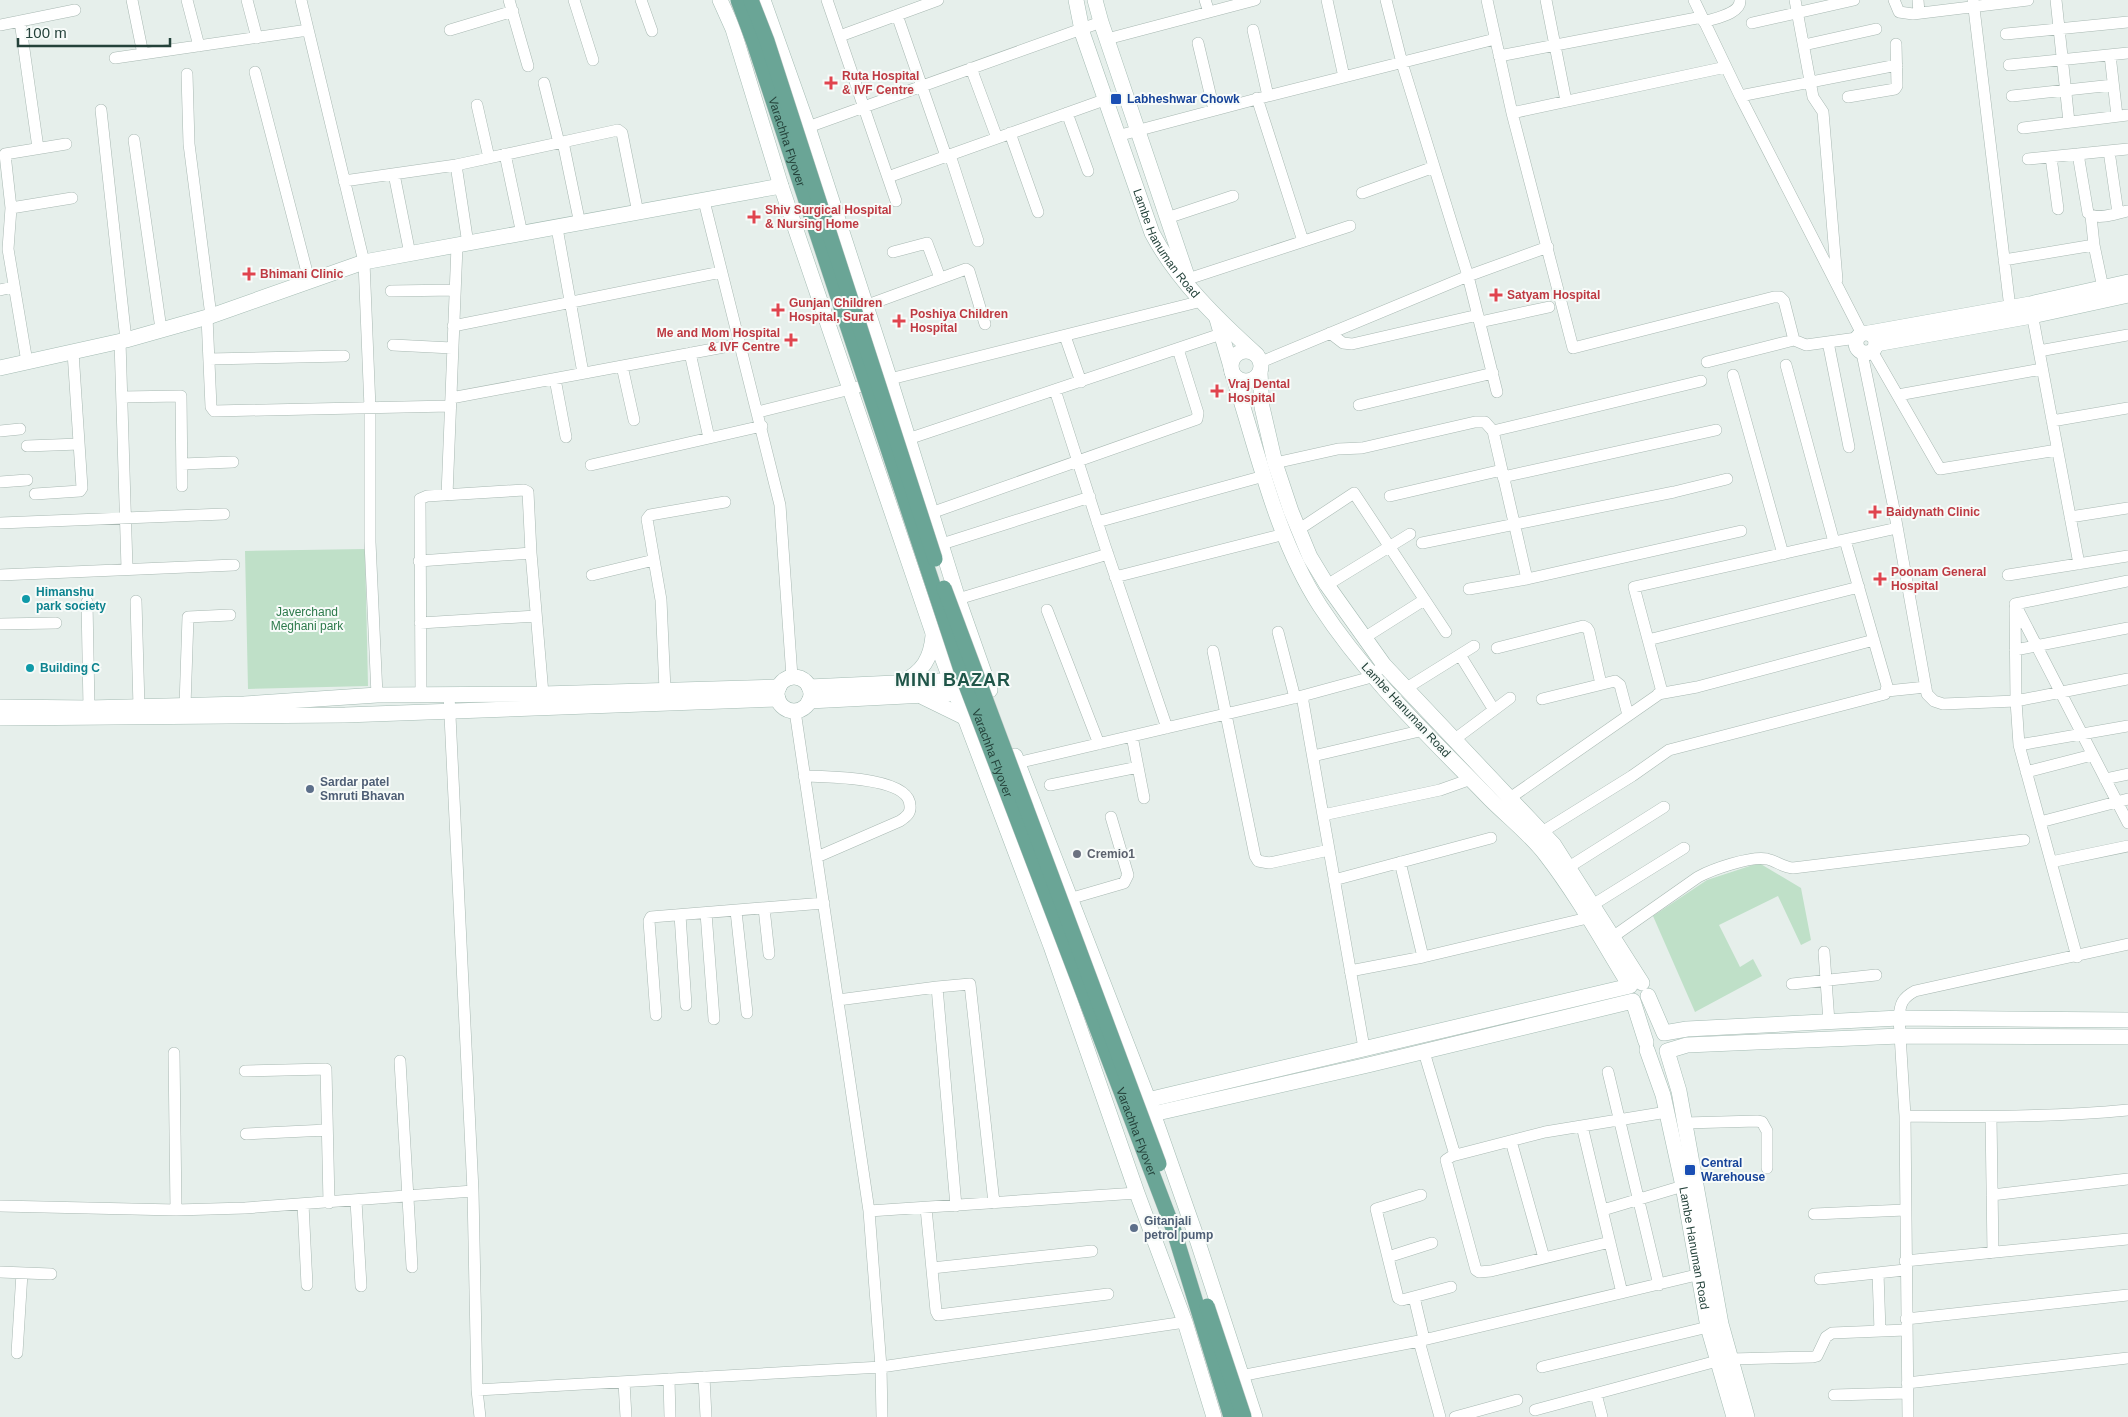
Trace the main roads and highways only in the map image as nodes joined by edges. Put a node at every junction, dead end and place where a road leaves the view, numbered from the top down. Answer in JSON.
{"nodes":[{"id":1,"x":738,"y":0,"type":"edge"},
{"id":2,"x":751,"y":0,"type":"edge"},
{"id":3,"x":1231,"y":1417,"type":"edge"},
{"id":4,"x":1244,"y":1417,"type":"edge"}],
"edges":[{"from":1,"to":3,"type":"main road","name":"Varachha Flyover","bridge":true},
{"from":2,"to":4,"type":"main road","name":"Varachha Flyover","bridge":true}]}
